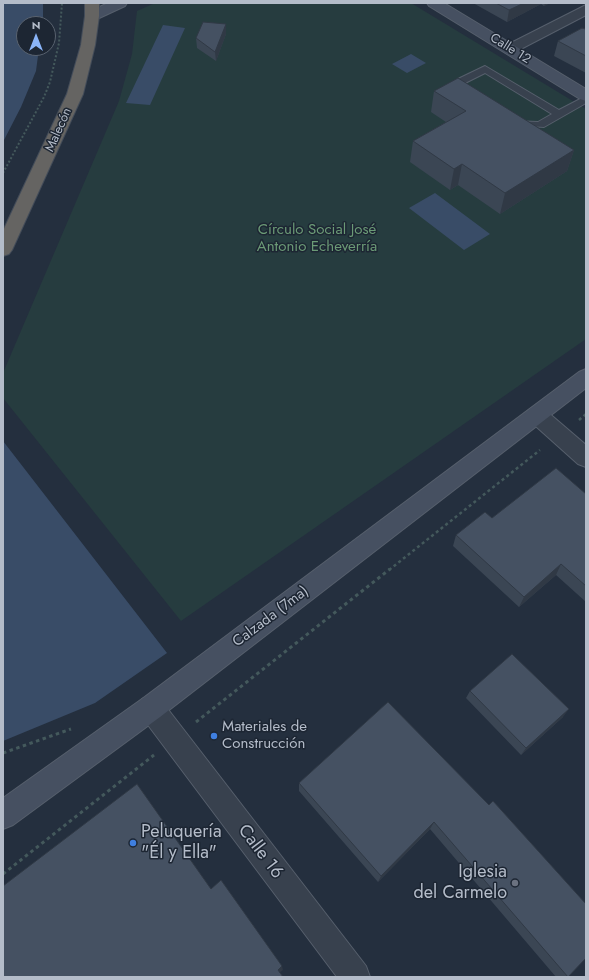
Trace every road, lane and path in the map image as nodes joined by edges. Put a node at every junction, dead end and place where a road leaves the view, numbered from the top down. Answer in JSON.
{"nodes":[{"id":1,"x":62,"y":3,"type":"edge"},
{"id":2,"x":120,"y":3,"type":"edge"},
{"id":3,"x":434,"y":3,"type":"edge"},
{"id":4,"x":92,"y":9,"type":"edge"},
{"id":5,"x":586,"y":9,"type":"edge"},
{"id":6,"x":510,"y":49,"type":"junction"},
{"id":7,"x":586,"y":98,"type":"edge"},
{"id":8,"x":478,"y":100,"type":"edge"},
{"id":9,"x":558,"y":114,"type":"junction"},
{"id":10,"x":508,"y":119,"type":"edge"},
{"id":11,"x":3,"y":174,"type":"edge"},
{"id":12,"x":3,"y":250,"type":"edge"},
{"id":13,"x":586,"y":377,"type":"edge"},
{"id":14,"x":586,"y":414,"type":"edge"},
{"id":15,"x":537,"y":415,"type":"junction"},
{"id":16,"x":559,"y":435,"type":"junction"},
{"id":17,"x":586,"y":458,"type":"edge"},
{"id":18,"x":151,"y":708,"type":"junction"},
{"id":19,"x":71,"y":729,"type":"dead end"},
{"id":20,"x":175,"y":739,"type":"junction"},
{"id":21,"x":3,"y":753,"type":"edge"},
{"id":22,"x":3,"y":815,"type":"edge"},
{"id":23,"x":3,"y":874,"type":"edge"},
{"id":24,"x":355,"y":977,"type":"edge"}],
"edges":[{"from":1,"to":11,"type":"path"},
{"from":2,"to":4,"type":"main road"},
{"from":3,"to":6,"type":"main road","name":"Calle 12"},
{"from":4,"to":12,"type":"highway","name":"Malecón"},
{"from":5,"to":6,"type":"street"},
{"from":6,"to":7,"type":"main road","name":"Calle 12"},
{"from":7,"to":9,"type":"lane"},
{"from":8,"to":9,"type":"lane"},
{"from":9,"to":10,"type":"lane"},
{"from":13,"to":15,"type":"main road","name":"Calzada (7ma)"},
{"from":14,"to":16,"type":"path"},
{"from":15,"to":16,"type":"street"},
{"from":15,"to":18,"type":"main road","name":"Calzada (7ma)"},
{"from":16,"to":17,"type":"street"},
{"from":16,"to":20,"type":"path"},
{"from":18,"to":20,"type":"street","name":"Calle 16"},
{"from":18,"to":22,"type":"main road","name":"Calzada (7ma)"},
{"from":19,"to":21,"type":"path"},
{"from":20,"to":23,"type":"path"},
{"from":20,"to":24,"type":"street","name":"Calle 16"}]}
